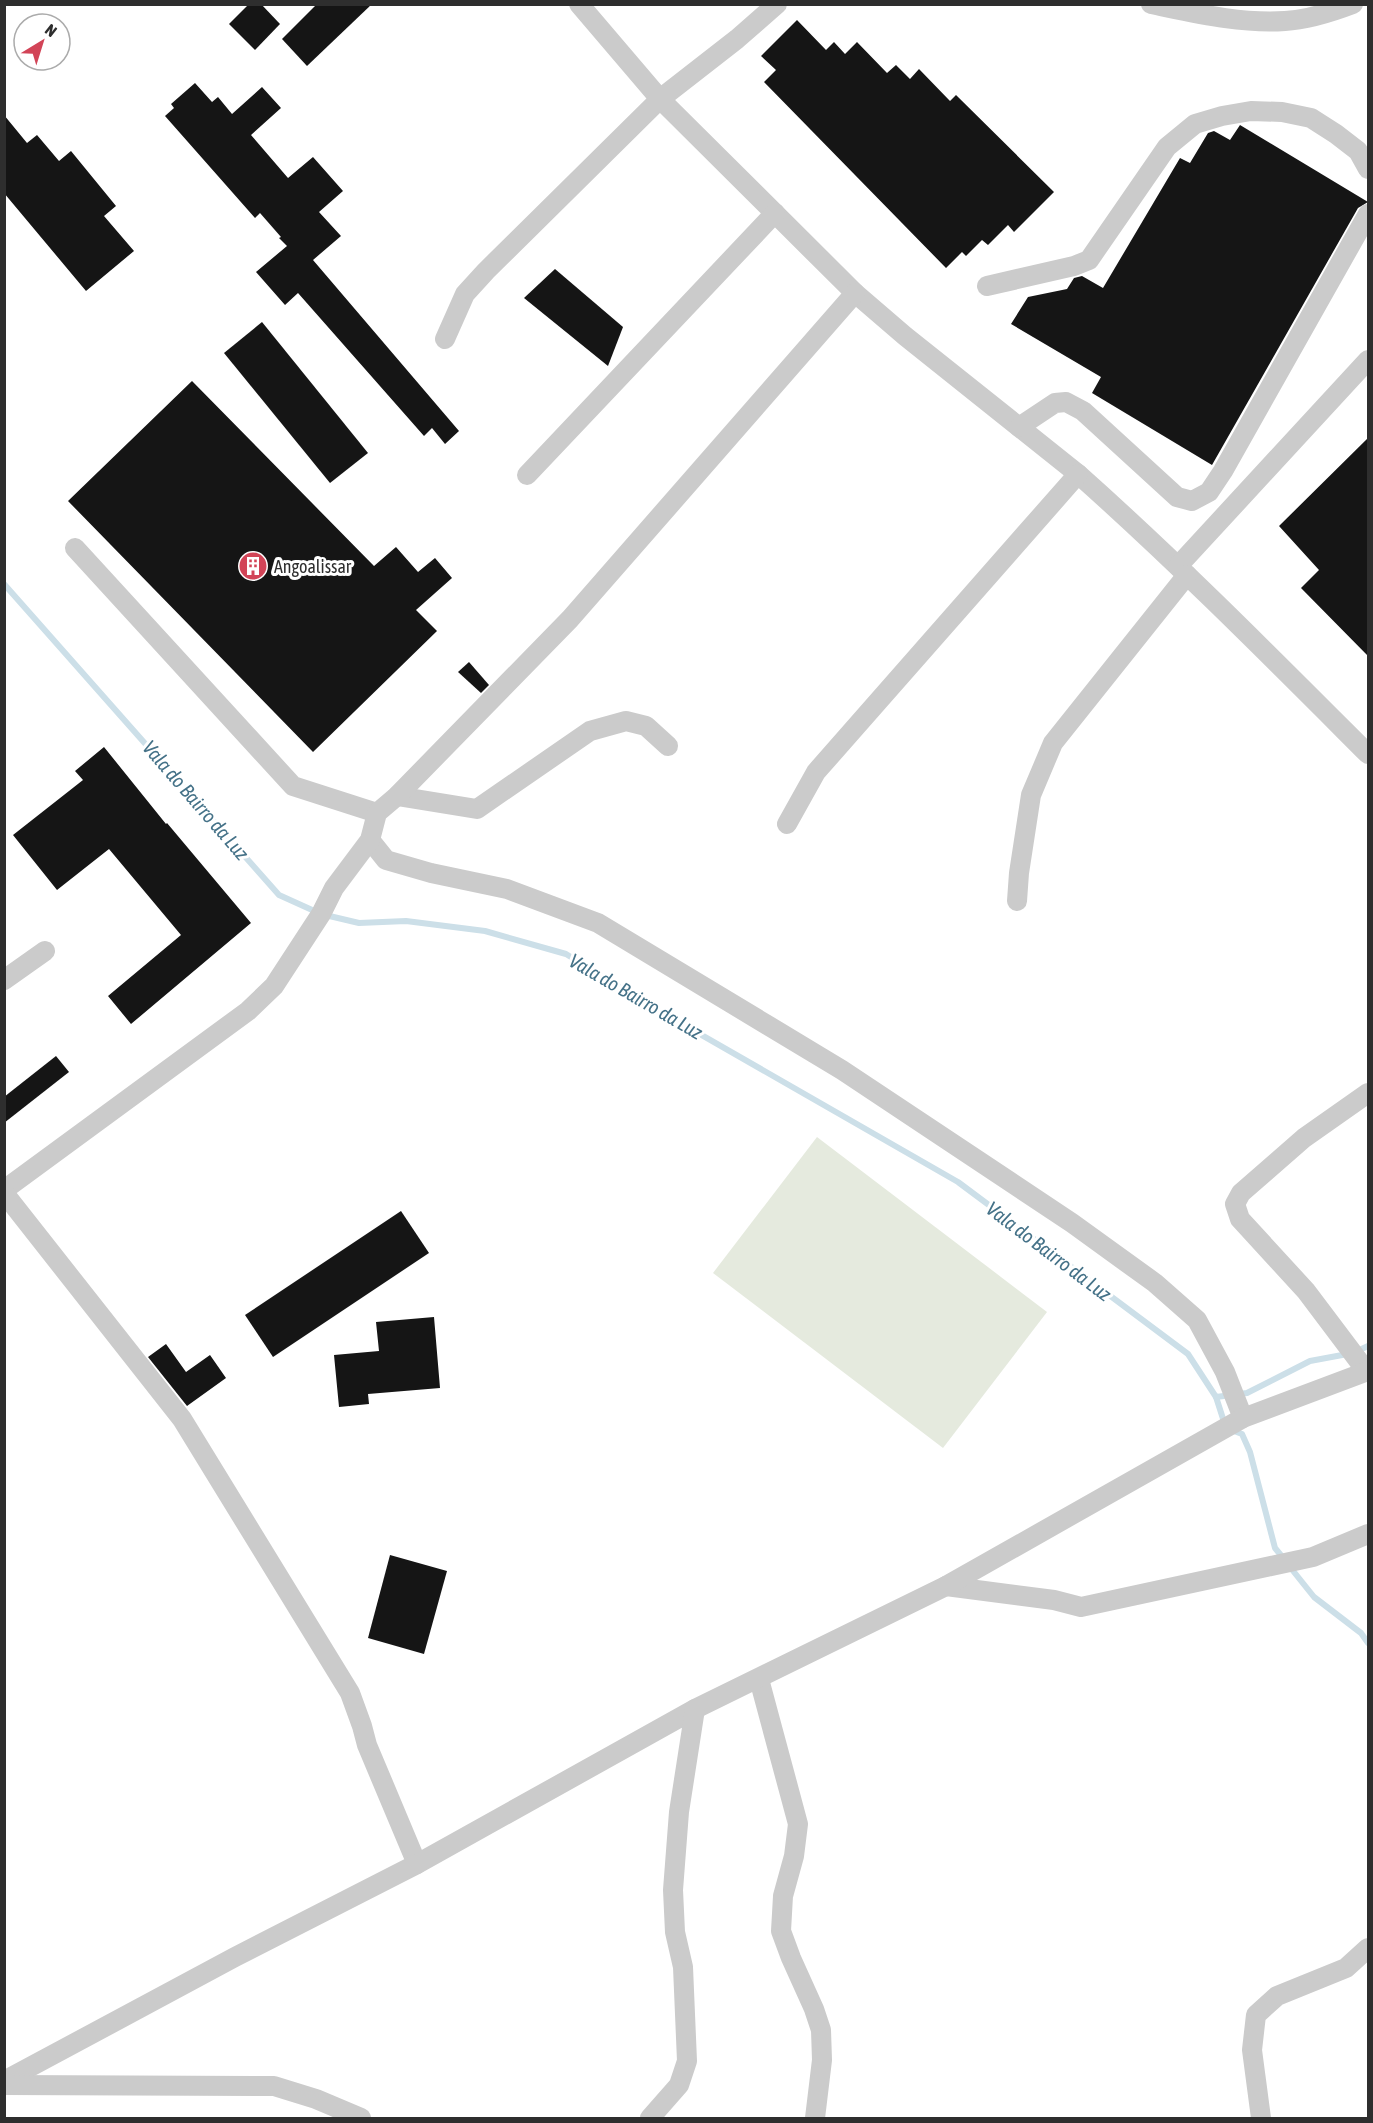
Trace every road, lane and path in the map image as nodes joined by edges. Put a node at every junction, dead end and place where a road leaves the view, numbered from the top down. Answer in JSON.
{"nodes":[{"id":1,"x":579,"y":4,"type":"edge"},
{"id":2,"x":777,"y":4,"type":"edge"},
{"id":3,"x":1151,"y":4,"type":"edge"},
{"id":4,"x":1353,"y":4,"type":"edge"},
{"id":5,"x":660,"y":99,"type":"junction"},
{"id":6,"x":1368,"y":169,"type":"edge"},
{"id":7,"x":774,"y":213,"type":"junction"},
{"id":8,"x":1368,"y":214,"type":"edge"},
{"id":9,"x":987,"y":286,"type":"dead end"},
{"id":10,"x":855,"y":292,"type":"junction"},
{"id":11,"x":445,"y":339,"type":"dead end"},
{"id":12,"x":1368,"y":360,"type":"edge"},
{"id":13,"x":1019,"y":427,"type":"junction"},
{"id":14,"x":1078,"y":474,"type":"junction"},
{"id":15,"x":527,"y":475,"type":"dead end"},
{"id":16,"x":75,"y":548,"type":"dead end"},
{"id":17,"x":1183,"y":571,"type":"junction"},
{"id":18,"x":668,"y":746,"type":"dead end"},
{"id":19,"x":1368,"y":753,"type":"edge"},
{"id":20,"x":397,"y":796,"type":"junction"},
{"id":21,"x":377,"y":813,"type":"junction"},
{"id":22,"x":787,"y":824,"type":"dead end"},
{"id":23,"x":370,"y":840,"type":"junction"},
{"id":24,"x":1017,"y":901,"type":"dead end"},
{"id":25,"x":45,"y":951,"type":"dead end"},
{"id":26,"x":4,"y":980,"type":"edge"},
{"id":27,"x":1368,"y":1093,"type":"edge"},
{"id":28,"x":4,"y":1192,"type":"edge"},
{"id":29,"x":1368,"y":1371,"type":"edge"},
{"id":30,"x":1243,"y":1418,"type":"junction"},
{"id":31,"x":1368,"y":1534,"type":"edge"},
{"id":32,"x":946,"y":1586,"type":"junction"},
{"id":33,"x":759,"y":1679,"type":"junction"},
{"id":34,"x":695,"y":1709,"type":"junction"},
{"id":35,"x":417,"y":1864,"type":"junction"},
{"id":36,"x":1368,"y":1948,"type":"edge"},
{"id":37,"x":4,"y":2083,"type":"edge"},
{"id":38,"x":361,"y":2118,"type":"edge"},
{"id":39,"x":650,"y":2118,"type":"edge"},
{"id":40,"x":815,"y":2118,"type":"edge"},
{"id":41,"x":1261,"y":2118,"type":"edge"}],
"edges":[{"from":1,"to":5,"type":"street"},
{"from":2,"to":5,"type":"street"},
{"from":3,"to":4,"type":"street"},
{"from":5,"to":7,"type":"street"},
{"from":5,"to":11,"type":"street"},
{"from":6,"to":9,"type":"street"},
{"from":7,"to":10,"type":"street"},
{"from":7,"to":15,"type":"street"},
{"from":8,"to":13,"type":"street"},
{"from":10,"to":13,"type":"street"},
{"from":10,"to":20,"type":"street"},
{"from":12,"to":17,"type":"street"},
{"from":13,"to":14,"type":"street"},
{"from":14,"to":17,"type":"street"},
{"from":14,"to":22,"type":"street"},
{"from":16,"to":21,"type":"street"},
{"from":17,"to":19,"type":"street"},
{"from":17,"to":24,"type":"street"},
{"from":18,"to":20,"type":"street"},
{"from":20,"to":21,"type":"street"},
{"from":21,"to":23,"type":"street"},
{"from":23,"to":28,"type":"street"},
{"from":23,"to":30,"type":"street"},
{"from":25,"to":26,"type":"street"},
{"from":27,"to":29,"type":"street"},
{"from":28,"to":35,"type":"street"},
{"from":29,"to":30,"type":"street"},
{"from":30,"to":32,"type":"street"},
{"from":31,"to":32,"type":"street"},
{"from":32,"to":33,"type":"street"},
{"from":33,"to":34,"type":"street"},
{"from":33,"to":40,"type":"street"},
{"from":34,"to":35,"type":"street"},
{"from":34,"to":39,"type":"street"},
{"from":35,"to":37,"type":"street"},
{"from":36,"to":41,"type":"street"},
{"from":37,"to":38,"type":"street"}]}
